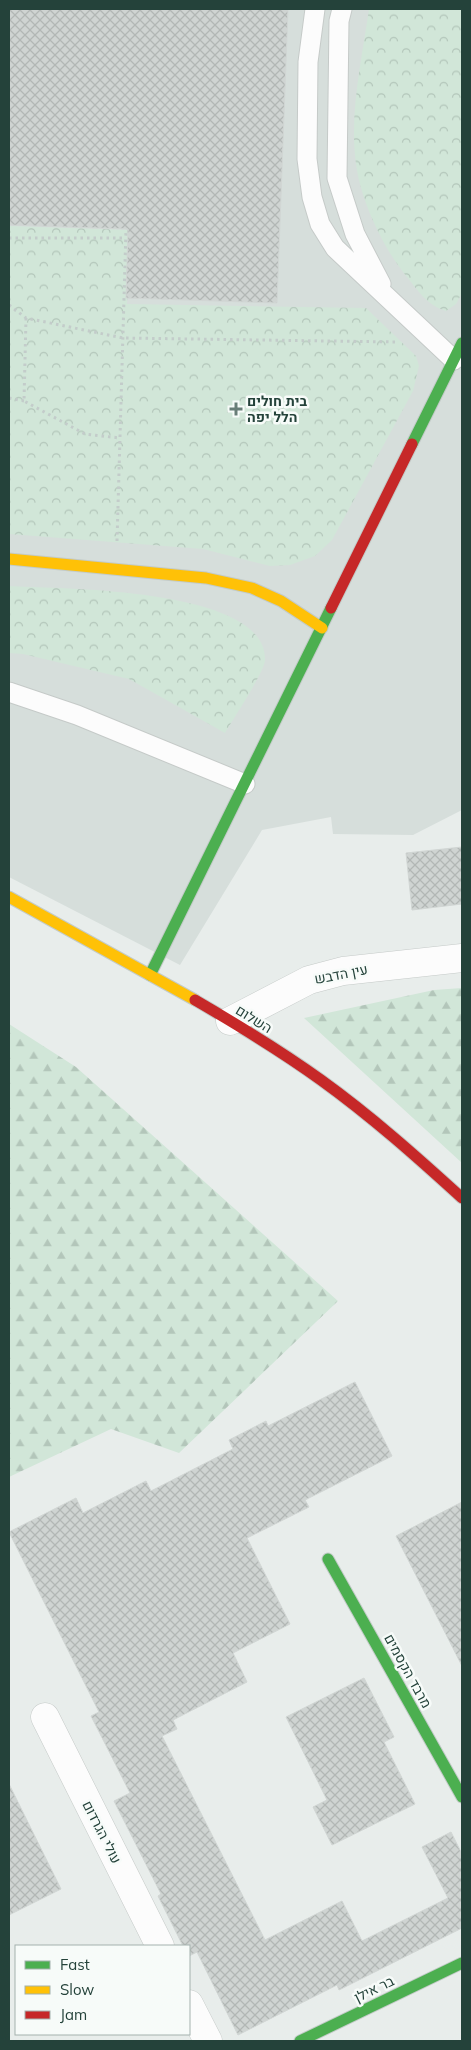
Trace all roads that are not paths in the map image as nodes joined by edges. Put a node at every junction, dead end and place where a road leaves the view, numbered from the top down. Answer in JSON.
{"nodes":[{"id":1,"x":315,"y":9,"type":"edge"},
{"id":2,"x":342,"y":9,"type":"edge"},
{"id":3,"x":391,"y":300,"type":"junction"},
{"id":4,"x":458,"y":352,"type":"edge"},
{"id":5,"x":9,"y":559,"type":"edge"},
{"id":6,"x":322,"y":628,"type":"junction"},
{"id":7,"x":9,"y":692,"type":"edge"},
{"id":8,"x":245,"y":784,"type":"junction"},
{"id":9,"x":9,"y":897,"type":"edge"},
{"id":10,"x":462,"y":958,"type":"edge"},
{"id":11,"x":150,"y":975,"type":"junction"},
{"id":12,"x":230,"y":1021,"type":"junction"},
{"id":13,"x":462,"y":1198,"type":"edge"},
{"id":14,"x":328,"y":1559,"type":"dead end"},
{"id":15,"x":45,"y":1717,"type":"dead end"},
{"id":16,"x":462,"y":1797,"type":"edge"},
{"id":17,"x":159,"y":1945,"type":"edge"},
{"id":18,"x":462,"y":1963,"type":"edge"},
{"id":19,"x":190,"y":2006,"type":"edge"},
{"id":20,"x":208,"y":2041,"type":"edge"},
{"id":21,"x":300,"y":2041,"type":"edge"}],
"edges":[{"from":1,"to":3,"type":"lane"},
{"from":2,"to":3,"type":"lane"},
{"from":3,"to":4,"type":"lane"},
{"from":4,"to":6,"type":"street"},
{"from":5,"to":6,"type":"street"},
{"from":6,"to":8,"type":"street"},
{"from":7,"to":8,"type":"lane"},
{"from":8,"to":11,"type":"street"},
{"from":9,"to":11,"type":"street","name":"השלום"},
{"from":10,"to":12,"type":"street","name":"עין הדבש"},
{"from":11,"to":12,"type":"street","name":"השלום"},
{"from":12,"to":13,"type":"street","name":"השלום"},
{"from":14,"to":16,"type":"street","name":"מרבד הקסמים"},
{"from":15,"to":17,"type":"street","name":"עולי הגרדום"},
{"from":18,"to":21,"type":"street","name":"בר אילן"},
{"from":19,"to":20,"type":"street"}]}
